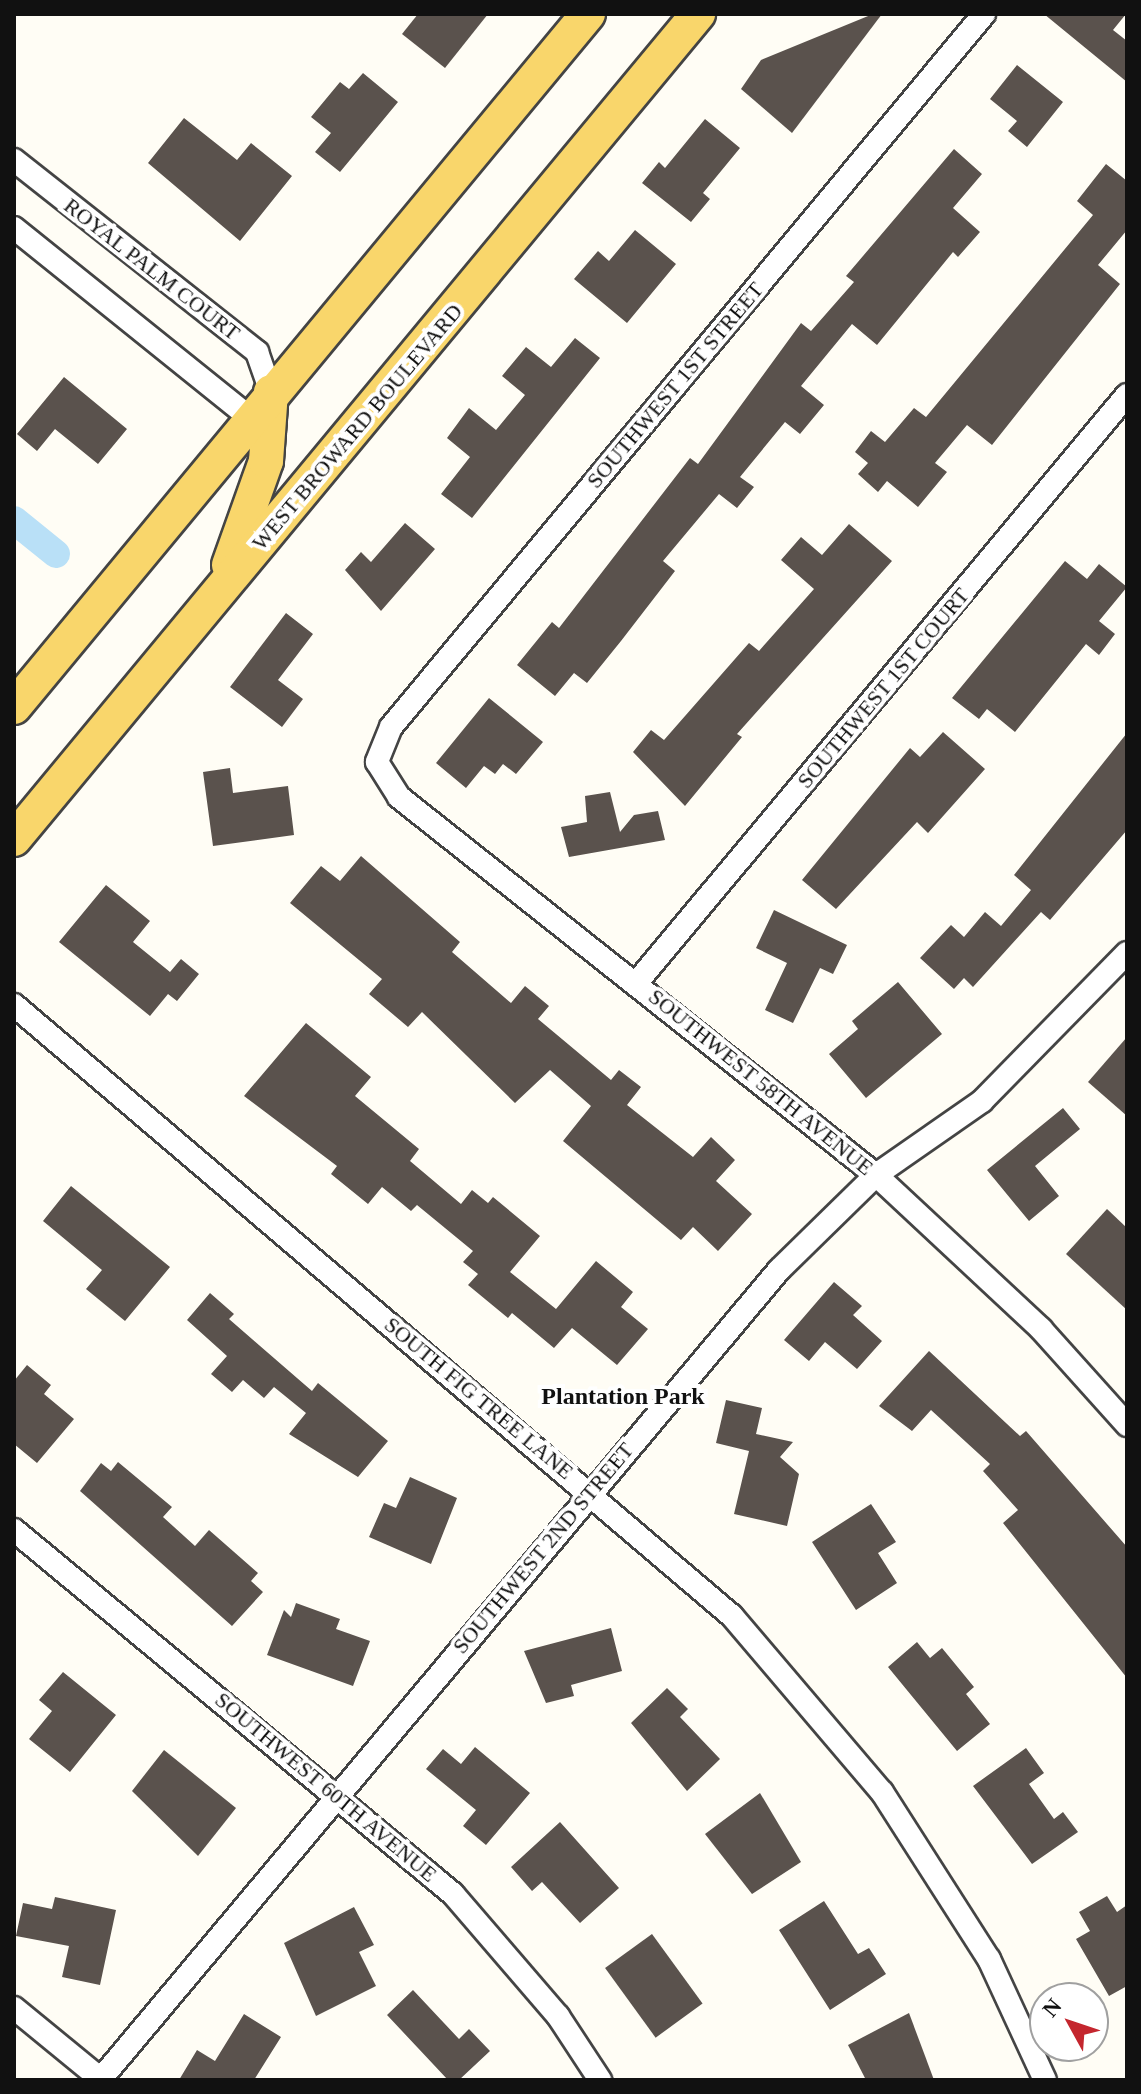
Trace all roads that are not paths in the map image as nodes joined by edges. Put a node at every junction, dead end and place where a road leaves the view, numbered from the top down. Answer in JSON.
{"nodes":[{"id":1,"x":588,"y":14,"type":"edge"},
{"id":2,"x":698,"y":14,"type":"edge"},
{"id":3,"x":984,"y":14,"type":"edge"},
{"id":4,"x":14,"y":160,"type":"edge"},
{"id":5,"x":14,"y":228,"type":"edge"},
{"id":6,"x":1127,"y":395,"type":"edge"},
{"id":7,"x":261,"y":405,"type":"junction"},
{"id":8,"x":215,"y":598,"type":"junction"},
{"id":9,"x":14,"y":707,"type":"edge"},
{"id":10,"x":377,"y":762,"type":"joint"},
{"id":11,"x":14,"y":839,"type":"edge"},
{"id":12,"x":1127,"y":953,"type":"edge"},
{"id":13,"x":638,"y":981,"type":"junction"},
{"id":14,"x":14,"y":1005,"type":"edge"},
{"id":15,"x":876,"y":1175,"type":"junction"},
{"id":16,"x":1127,"y":1425,"type":"edge"},
{"id":17,"x":590,"y":1491,"type":"junction"},
{"id":18,"x":14,"y":1530,"type":"edge"},
{"id":19,"x":339,"y":1794,"type":"junction"},
{"id":20,"x":14,"y":2008,"type":"edge"},
{"id":21,"x":101,"y":2080,"type":"edge"},
{"id":22,"x":600,"y":2080,"type":"edge"},
{"id":23,"x":1045,"y":2080,"type":"edge"}],
"edges":[{"from":1,"to":7,"type":"main road"},
{"from":2,"to":8,"type":"main road","name":"WEST BROWARD BOULEVARD"},
{"from":3,"to":10,"type":"street","name":"SOUTHWEST 1ST STREET"},
{"from":4,"to":7,"type":"street","name":"ROYAL PALM COURT"},
{"from":5,"to":7,"type":"street"},
{"from":6,"to":13,"type":"street","name":"SOUTHWEST 1ST COURT"},
{"from":7,"to":8,"type":"main road"},
{"from":7,"to":9,"type":"main road"},
{"from":8,"to":11,"type":"main road","name":"WEST BROWARD BOULEVARD"},
{"from":10,"to":13,"type":"street","name":"SOUTHWEST 58TH AVENUE"},
{"from":12,"to":15,"type":"street","name":"SOUTHWEST 2ND STREET"},
{"from":13,"to":15,"type":"street","name":"SOUTHWEST 58TH AVENUE"},
{"from":14,"to":17,"type":"street","name":"SOUTH FIG TREE LANE"},
{"from":15,"to":16,"type":"street","name":"SOUTHWEST 58TH AVENUE"},
{"from":15,"to":17,"type":"street","name":"SOUTHWEST 2ND STREET"},
{"from":17,"to":19,"type":"street","name":"SOUTHWEST 2ND STREET"},
{"from":17,"to":23,"type":"street","name":"SOUTH FIG TREE LANE"},
{"from":18,"to":19,"type":"street","name":"SOUTHWEST 60TH AVENUE"},
{"from":19,"to":21,"type":"street","name":"SOUTHWEST 2ND STREET"},
{"from":19,"to":22,"type":"street","name":"SOUTHWEST 60TH AVENUE"},
{"from":20,"to":21,"type":"street"}]}
